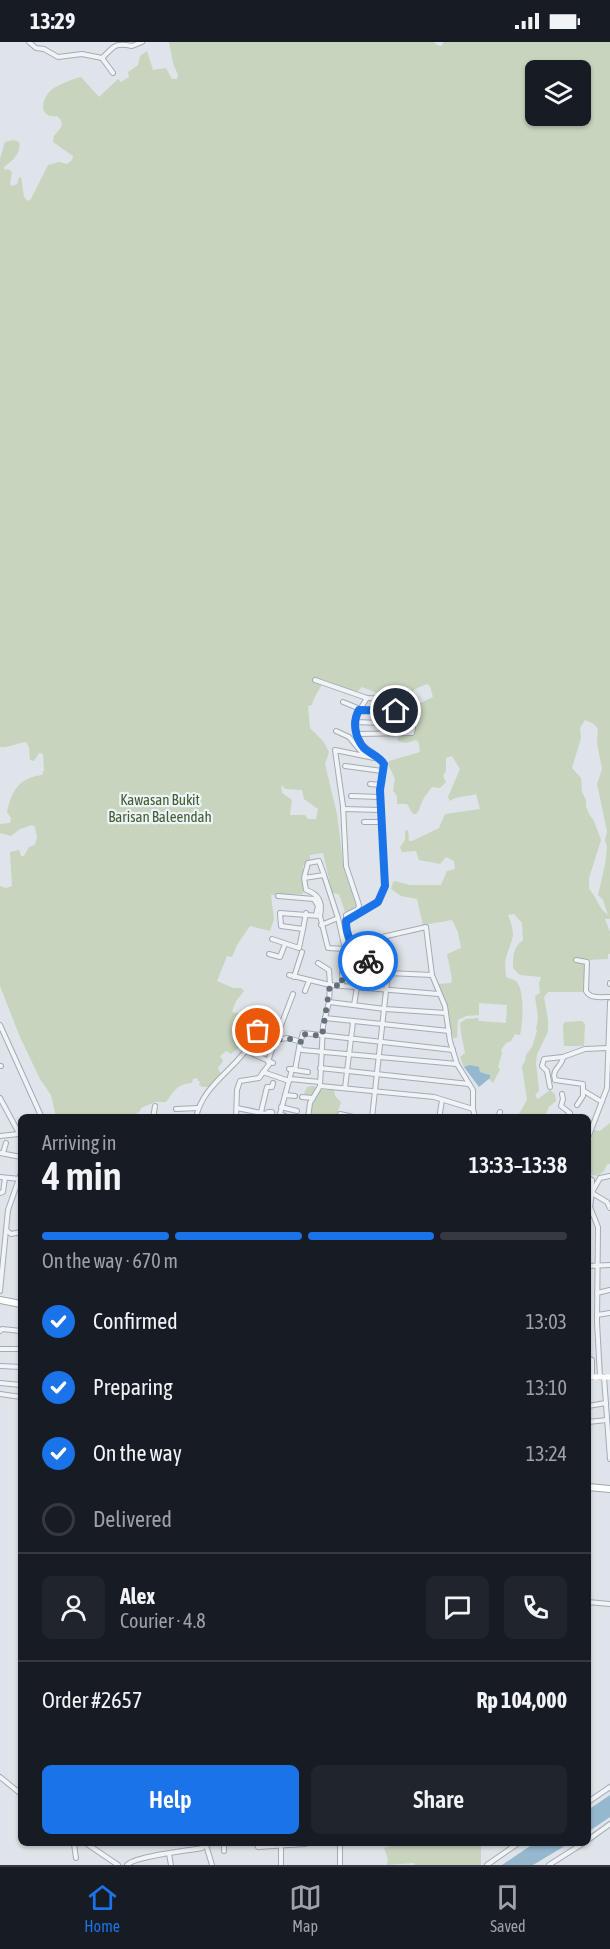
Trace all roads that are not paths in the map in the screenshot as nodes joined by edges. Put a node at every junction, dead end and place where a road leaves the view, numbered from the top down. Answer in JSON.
{"nodes":[{"id":1,"x":30,"y":42,"type":"edge"},
{"id":2,"x":141,"y":42,"type":"edge"},
{"id":3,"x":102,"y":58,"type":"junction"},
{"id":4,"x":113,"y":73,"type":"dead end"},
{"id":5,"x":315,"y":680,"type":"dead end"},
{"id":6,"x":367,"y":698,"type":"junction"},
{"id":7,"x":342,"y":702,"type":"dead end"},
{"id":8,"x":360,"y":710,"type":"junction"},
{"id":9,"x":406,"y":711,"type":"junction"},
{"id":10,"x":354,"y":722,"type":"junction"},
{"id":11,"x":411,"y":724,"type":"junction"},
{"id":12,"x":336,"y":731,"type":"dead end"},
{"id":13,"x":357,"y":734,"type":"junction"},
{"id":14,"x":365,"y":756,"type":"junction"},
{"id":15,"x":380,"y":759,"type":"junction"},
{"id":16,"x":345,"y":766,"type":"dead end"},
{"id":17,"x":382,"y":771,"type":"junction"},
{"id":18,"x":370,"y":784,"type":"dead end"},
{"id":19,"x":380,"y":785,"type":"junction"},
{"id":20,"x":351,"y":796,"type":"dead end"},
{"id":21,"x":380,"y":797,"type":"junction"},
{"id":22,"x":343,"y":808,"type":"junction"},
{"id":23,"x":381,"y":810,"type":"junction"},
{"id":24,"x":364,"y":822,"type":"dead end"},
{"id":25,"x":381,"y":822,"type":"junction"},
{"id":26,"x":324,"y":876,"type":"junction"},
{"id":27,"x":304,"y":878,"type":"junction"},
{"id":28,"x":278,"y":896,"type":"dead end"},
{"id":29,"x":333,"y":903,"type":"junction"},
{"id":30,"x":322,"y":907,"type":"junction"},
{"id":31,"x":306,"y":914,"type":"junction"},
{"id":32,"x":318,"y":915,"type":"junction"},
{"id":33,"x":338,"y":918,"type":"junction"},
{"id":34,"x":346,"y":921,"type":"junction"},
{"id":35,"x":321,"y":925,"type":"junction"},
{"id":36,"x":303,"y":929,"type":"junction"},
{"id":37,"x":272,"y":939,"type":"dead end"},
{"id":38,"x":285,"y":944,"type":"junction"},
{"id":39,"x":354,"y":946,"type":"junction"},
{"id":40,"x":345,"y":949,"type":"junction"},
{"id":41,"x":302,"y":952,"type":"dead end"},
{"id":42,"x":269,"y":954,"type":"dead end"},
{"id":43,"x":367,"y":960,"type":"junction"},
{"id":44,"x":576,"y":960,"type":"dead end"},
{"id":45,"x":343,"y":962,"type":"dead end"},
{"id":46,"x":318,"y":963,"type":"dead end"},
{"id":47,"x":373,"y":966,"type":"junction"},
{"id":48,"x":342,"y":973,"type":"junction"},
{"id":49,"x":388,"y":973,"type":"junction"},
{"id":50,"x":432,"y":975,"type":"junction"},
{"id":51,"x":309,"y":981,"type":"junction"},
{"id":52,"x":330,"y":985,"type":"junction"},
{"id":53,"x":342,"y":986,"type":"junction"},
{"id":54,"x":357,"y":987,"type":"junction"},
{"id":55,"x":388,"y":990,"type":"junction"},
{"id":56,"x":305,"y":991,"type":"dead end"},
{"id":57,"x":293,"y":994,"type":"dead end"},
{"id":58,"x":440,"y":994,"type":"junction"},
{"id":59,"x":610,"y":997,"type":"edge"},
{"id":60,"x":329,"y":1002,"type":"junction"},
{"id":61,"x":610,"y":1002,"type":"edge"},
{"id":62,"x":354,"y":1005,"type":"junction"},
{"id":63,"x":385,"y":1009,"type":"junction"},
{"id":64,"x":446,"y":1013,"type":"junction"},
{"id":65,"x":325,"y":1018,"type":"junction"},
{"id":66,"x":352,"y":1022,"type":"junction"},
{"id":67,"x":0,"y":1025,"type":"edge"},
{"id":68,"x":383,"y":1026,"type":"junction"},
{"id":69,"x":279,"y":1030,"type":"junction"},
{"id":70,"x":449,"y":1031,"type":"junction"},
{"id":71,"x":609,"y":1031,"type":"edge"},
{"id":72,"x":322,"y":1036,"type":"junction"},
{"id":73,"x":351,"y":1039,"type":"junction"},
{"id":74,"x":275,"y":1040,"type":"junction"},
{"id":75,"x":252,"y":1042,"type":"junction"},
{"id":76,"x":301,"y":1042,"type":"junction"},
{"id":77,"x":381,"y":1042,"type":"junction"},
{"id":78,"x":299,"y":1048,"type":"junction"},
{"id":79,"x":608,"y":1048,"type":"junction"},
{"id":80,"x":272,"y":1050,"type":"junction"},
{"id":81,"x":453,"y":1050,"type":"junction"},
{"id":82,"x":247,"y":1051,"type":"junction"},
{"id":83,"x":321,"y":1051,"type":"junction"},
{"id":84,"x":348,"y":1054,"type":"junction"},
{"id":85,"x":563,"y":1056,"type":"junction"},
{"id":86,"x":379,"y":1058,"type":"junction"},
{"id":87,"x":270,"y":1062,"type":"junction"},
{"id":88,"x":457,"y":1064,"type":"junction"},
{"id":89,"x":320,"y":1068,"type":"junction"},
{"id":90,"x":292,"y":1069,"type":"junction"},
{"id":91,"x":347,"y":1071,"type":"junction"},
{"id":92,"x":263,"y":1072,"type":"junction"},
{"id":93,"x":308,"y":1072,"type":"dead end"},
{"id":94,"x":376,"y":1073,"type":"junction"},
{"id":95,"x":290,"y":1080,"type":"junction"},
{"id":96,"x":273,"y":1083,"type":"dead end"},
{"id":97,"x":320,"y":1084,"type":"junction"},
{"id":98,"x":470,"y":1084,"type":"junction"},
{"id":99,"x":550,"y":1086,"type":"dead end"},
{"id":100,"x":345,"y":1088,"type":"junction"},
{"id":101,"x":375,"y":1091,"type":"junction"},
{"id":102,"x":584,"y":1091,"type":"junction"},
{"id":103,"x":562,"y":1094,"type":"dead end"},
{"id":104,"x":285,"y":1095,"type":"junction"},
{"id":105,"x":295,"y":1096,"type":"dead end"},
{"id":106,"x":302,"y":1096,"type":"dead end"},
{"id":107,"x":313,"y":1098,"type":"junction"},
{"id":108,"x":442,"y":1100,"type":"junction"},
{"id":109,"x":1,"y":1101,"type":"edge"},
{"id":110,"x":603,"y":1102,"type":"junction"},
{"id":111,"x":577,"y":1105,"type":"dead end"},
{"id":112,"x":155,"y":1106,"type":"dead end"},
{"id":113,"x":281,"y":1107,"type":"junction"},
{"id":114,"x":198,"y":1108,"type":"junction"},
{"id":115,"x":237,"y":1108,"type":"junction"},
{"id":116,"x":176,"y":1109,"type":"dead end"},
{"id":117,"x":473,"y":1109,"type":"junction"},
{"id":118,"x":297,"y":1111,"type":"dead end"},
{"id":119,"x":261,"y":1112,"type":"junction"},
{"id":120,"x":440,"y":1113,"type":"dead end"},
{"id":121,"x":40,"y":1114,"type":"edge"},
{"id":122,"x":154,"y":1114,"type":"edge"},
{"id":123,"x":197,"y":1114,"type":"edge"},
{"id":124,"x":236,"y":1114,"type":"edge"},
{"id":125,"x":266,"y":1114,"type":"edge"},
{"id":126,"x":280,"y":1114,"type":"edge"},
{"id":127,"x":309,"y":1114,"type":"edge"},
{"id":128,"x":372,"y":1114,"type":"edge"},
{"id":129,"x":474,"y":1114,"type":"edge"},
{"id":130,"x":569,"y":1114,"type":"edge"},
{"id":131,"x":591,"y":1131,"type":"edge"},
{"id":132,"x":18,"y":1132,"type":"edge"},
{"id":133,"x":0,"y":1136,"type":"edge"},
{"id":134,"x":18,"y":1136,"type":"edge"},
{"id":135,"x":6,"y":1143,"type":"dead end"},
{"id":136,"x":1,"y":1153,"type":"edge"},
{"id":137,"x":18,"y":1156,"type":"edge"},
{"id":138,"x":610,"y":1176,"type":"edge"},
{"id":139,"x":2,"y":1177,"type":"edge"},
{"id":140,"x":18,"y":1179,"type":"edge"},
{"id":141,"x":591,"y":1180,"type":"edge"},
{"id":142,"x":18,"y":1184,"type":"edge"},
{"id":143,"x":0,"y":1193,"type":"edge"},
{"id":144,"x":14,"y":1193,"type":"junction"},
{"id":145,"x":592,"y":1193,"type":"junction"},
{"id":146,"x":18,"y":1194,"type":"edge"},
{"id":147,"x":591,"y":1200,"type":"edge"},
{"id":148,"x":610,"y":1205,"type":"edge"},
{"id":149,"x":591,"y":1210,"type":"edge"},
{"id":150,"x":4,"y":1231,"type":"edge"},
{"id":151,"x":610,"y":1264,"type":"edge"},
{"id":152,"x":591,"y":1266,"type":"edge"},
{"id":153,"x":596,"y":1266,"type":"junction"},
{"id":154,"x":610,"y":1290,"type":"edge"},
{"id":155,"x":0,"y":1291,"type":"edge"},
{"id":156,"x":597,"y":1293,"type":"junction"},
{"id":157,"x":0,"y":1300,"type":"edge"},
{"id":158,"x":18,"y":1303,"type":"edge"},
{"id":159,"x":610,"y":1313,"type":"edge"},
{"id":160,"x":597,"y":1315,"type":"junction"},
{"id":161,"x":0,"y":1331,"type":"edge"},
{"id":162,"x":18,"y":1331,"type":"edge"},
{"id":163,"x":0,"y":1349,"type":"edge"},
{"id":164,"x":18,"y":1349,"type":"edge"},
{"id":165,"x":0,"y":1366,"type":"edge"},
{"id":166,"x":18,"y":1367,"type":"edge"},
{"id":167,"x":604,"y":1377,"type":"edge"},
{"id":168,"x":0,"y":1383,"type":"edge"},
{"id":169,"x":18,"y":1385,"type":"edge"},
{"id":170,"x":0,"y":1394,"type":"edge"},
{"id":171,"x":18,"y":1397,"type":"edge"},
{"id":172,"x":606,"y":1403,"type":"junction"},
{"id":173,"x":591,"y":1406,"type":"edge"},
{"id":174,"x":607,"y":1420,"type":"junction"},
{"id":175,"x":591,"y":1422,"type":"edge"},
{"id":176,"x":610,"y":1458,"type":"edge"},
{"id":177,"x":591,"y":1487,"type":"edge"},
{"id":178,"x":610,"y":1489,"type":"edge"},
{"id":179,"x":591,"y":1602,"type":"edge"},
{"id":180,"x":610,"y":1604,"type":"edge"},
{"id":181,"x":0,"y":1777,"type":"edge"},
{"id":182,"x":610,"y":1787,"type":"edge"},
{"id":183,"x":18,"y":1792,"type":"edge"},
{"id":184,"x":591,"y":1800,"type":"edge"},
{"id":185,"x":610,"y":1824,"type":"edge"},
{"id":186,"x":591,"y":1838,"type":"edge"},
{"id":187,"x":74,"y":1846,"type":"edge"},
{"id":188,"x":90,"y":1846,"type":"edge"},
{"id":189,"x":204,"y":1846,"type":"edge"},
{"id":190,"x":207,"y":1846,"type":"edge"},
{"id":191,"x":224,"y":1846,"type":"edge"},
{"id":192,"x":258,"y":1846,"type":"edge"},
{"id":193,"x":281,"y":1846,"type":"joint"},
{"id":194,"x":340,"y":1846,"type":"edge"},
{"id":195,"x":514,"y":1846,"type":"edge"},
{"id":196,"x":579,"y":1846,"type":"edge"},
{"id":197,"x":224,"y":1851,"type":"dead end"},
{"id":198,"x":170,"y":1854,"type":"junction"},
{"id":199,"x":76,"y":1858,"type":"dead end"},
{"id":200,"x":118,"y":1865,"type":"edge"},
{"id":201,"x":127,"y":1865,"type":"edge"},
{"id":202,"x":171,"y":1865,"type":"edge"},
{"id":203,"x":212,"y":1865,"type":"edge"},
{"id":204,"x":282,"y":1865,"type":"edge"},
{"id":205,"x":340,"y":1865,"type":"edge"},
{"id":206,"x":488,"y":1865,"type":"edge"},
{"id":207,"x":549,"y":1865,"type":"edge"}],
"edges":[{"from":1,"to":3,"type":"street"},
{"from":2,"to":3,"type":"street"},
{"from":3,"to":4,"type":"street"},
{"from":5,"to":6,"type":"street"},
{"from":6,"to":8,"type":"street"},
{"from":6,"to":9,"type":"street"},
{"from":7,"to":8,"type":"street"},
{"from":8,"to":9,"type":"street"},
{"from":8,"to":10,"type":"street"},
{"from":9,"to":11,"type":"street"},
{"from":10,"to":11,"type":"street"},
{"from":10,"to":13,"type":"street"},
{"from":11,"to":13,"type":"street"},
{"from":12,"to":14,"type":"street"},
{"from":13,"to":15,"type":"street"},
{"from":14,"to":15,"type":"street"},
{"from":14,"to":22,"type":"street"},
{"from":15,"to":17,"type":"street"},
{"from":16,"to":17,"type":"street"},
{"from":17,"to":19,"type":"street"},
{"from":18,"to":19,"type":"street"},
{"from":19,"to":21,"type":"street"},
{"from":20,"to":21,"type":"street"},
{"from":21,"to":23,"type":"street"},
{"from":22,"to":23,"type":"street"},
{"from":22,"to":34,"type":"street"},
{"from":23,"to":25,"type":"street"},
{"from":24,"to":25,"type":"street"},
{"from":25,"to":34,"type":"street"},
{"from":26,"to":27,"type":"street"},
{"from":26,"to":27,"type":"street"},
{"from":26,"to":29,"type":"street"},
{"from":27,"to":30,"type":"street"},
{"from":28,"to":32,"type":"street"},
{"from":29,"to":30,"type":"street"},
{"from":29,"to":33,"type":"street"},
{"from":30,"to":32,"type":"street"},
{"from":31,"to":32,"type":"street"},
{"from":31,"to":36,"type":"street"},
{"from":31,"to":36,"type":"street"},
{"from":32,"to":35,"type":"street"},
{"from":33,"to":35,"type":"street"},
{"from":33,"to":40,"type":"street"},
{"from":34,"to":39,"type":"street"},
{"from":35,"to":40,"type":"street"},
{"from":36,"to":38,"type":"street"},
{"from":37,"to":38,"type":"street"},
{"from":38,"to":42,"type":"street"},
{"from":39,"to":43,"type":"street"},
{"from":39,"to":50,"type":"street"},
{"from":40,"to":43,"type":"street"},
{"from":41,"to":51,"type":"street"},
{"from":43,"to":47,"type":"street"},
{"from":44,"to":59,"type":"street"},
{"from":45,"to":48,"type":"street"},
{"from":46,"to":52,"type":"street"},
{"from":47,"to":48,"type":"street"},
{"from":47,"to":49,"type":"street"},
{"from":48,"to":53,"type":"street"},
{"from":49,"to":50,"type":"street"},
{"from":49,"to":55,"type":"street"},
{"from":50,"to":58,"type":"street"},
{"from":51,"to":52,"type":"street"},
{"from":51,"to":56,"type":"street"},
{"from":52,"to":53,"type":"street"},
{"from":52,"to":60,"type":"street"},
{"from":53,"to":54,"type":"street"},
{"from":54,"to":55,"type":"street"},
{"from":54,"to":62,"type":"street"},
{"from":55,"to":58,"type":"street"},
{"from":55,"to":63,"type":"street"},
{"from":57,"to":69,"type":"street"},
{"from":58,"to":64,"type":"street"},
{"from":60,"to":62,"type":"street"},
{"from":60,"to":65,"type":"street"},
{"from":61,"to":71,"type":"street"},
{"from":62,"to":63,"type":"street"},
{"from":63,"to":64,"type":"street"},
{"from":63,"to":68,"type":"street"},
{"from":64,"to":70,"type":"street"},
{"from":65,"to":66,"type":"street"},
{"from":65,"to":72,"type":"street"},
{"from":66,"to":68,"type":"street"},
{"from":66,"to":73,"type":"street"},
{"from":67,"to":121,"type":"street"},
{"from":68,"to":70,"type":"street"},
{"from":68,"to":77,"type":"street"},
{"from":69,"to":74,"type":"street"},
{"from":69,"to":75,"type":"street"},
{"from":70,"to":81,"type":"street"},
{"from":71,"to":79,"type":"street"},
{"from":72,"to":73,"type":"street"},
{"from":72,"to":76,"type":"street"},
{"from":72,"to":83,"type":"street"},
{"from":73,"to":77,"type":"street"},
{"from":73,"to":84,"type":"street"},
{"from":74,"to":76,"type":"street"},
{"from":74,"to":80,"type":"street"},
{"from":75,"to":80,"type":"street"},
{"from":75,"to":82,"type":"street"},
{"from":76,"to":78,"type":"street"},
{"from":77,"to":81,"type":"street"},
{"from":77,"to":86,"type":"street"},
{"from":78,"to":83,"type":"street"},
{"from":78,"to":90,"type":"street"},
{"from":79,"to":85,"type":"street"},
{"from":79,"to":110,"type":"street"},
{"from":80,"to":87,"type":"street"},
{"from":81,"to":88,"type":"street"},
{"from":82,"to":87,"type":"street"},
{"from":82,"to":114,"type":"street"},
{"from":83,"to":84,"type":"street"},
{"from":83,"to":89,"type":"street"},
{"from":84,"to":86,"type":"street"},
{"from":84,"to":91,"type":"street"},
{"from":85,"to":99,"type":"street"},
{"from":85,"to":102,"type":"street"},
{"from":86,"to":88,"type":"street"},
{"from":86,"to":94,"type":"street"},
{"from":87,"to":92,"type":"street"},
{"from":88,"to":98,"type":"street"},
{"from":89,"to":91,"type":"street"},
{"from":89,"to":97,"type":"street"},
{"from":90,"to":93,"type":"street"},
{"from":90,"to":95,"type":"street"},
{"from":91,"to":94,"type":"street"},
{"from":91,"to":100,"type":"street"},
{"from":92,"to":95,"type":"street"},
{"from":92,"to":115,"type":"street"},
{"from":94,"to":98,"type":"street"},
{"from":94,"to":101,"type":"street"},
{"from":95,"to":97,"type":"street"},
{"from":95,"to":104,"type":"street"},
{"from":96,"to":119,"type":"street"},
{"from":97,"to":100,"type":"street"},
{"from":97,"to":107,"type":"street"},
{"from":98,"to":117,"type":"street"},
{"from":100,"to":101,"type":"street"},
{"from":101,"to":108,"type":"street"},
{"from":101,"to":128,"type":"street"},
{"from":102,"to":110,"type":"street"},
{"from":102,"to":111,"type":"street"},
{"from":103,"to":130,"type":"street"},
{"from":104,"to":105,"type":"street"},
{"from":104,"to":113,"type":"street"},
{"from":106,"to":107,"type":"street"},
{"from":107,"to":127,"type":"street"},
{"from":108,"to":117,"type":"street"},
{"from":108,"to":120,"type":"street"},
{"from":109,"to":132,"type":"street"},
{"from":110,"to":131,"type":"street"},
{"from":112,"to":122,"type":"street"},
{"from":113,"to":118,"type":"street"},
{"from":113,"to":126,"type":"street"},
{"from":114,"to":116,"type":"street"},
{"from":114,"to":123,"type":"street"},
{"from":115,"to":119,"type":"street"},
{"from":115,"to":124,"type":"street"},
{"from":117,"to":129,"type":"street"},
{"from":119,"to":125,"type":"street"},
{"from":133,"to":134,"type":"street"},
{"from":135,"to":136,"type":"street"},
{"from":136,"to":137,"type":"street"},
{"from":138,"to":145,"type":"street"},
{"from":139,"to":140,"type":"street"},
{"from":139,"to":143,"type":"street"},
{"from":141,"to":145,"type":"street"},
{"from":142,"to":144,"type":"street"},
{"from":144,"to":146,"type":"street"},
{"from":144,"to":150,"type":"street"},
{"from":145,"to":147,"type":"street"},
{"from":145,"to":148,"type":"street"},
{"from":149,"to":153,"type":"street"},
{"from":150,"to":155,"type":"street"},
{"from":151,"to":153,"type":"street"},
{"from":152,"to":153,"type":"street"},
{"from":153,"to":156,"type":"street"},
{"from":154,"to":156,"type":"street"},
{"from":156,"to":160,"type":"street"},
{"from":157,"to":158,"type":"main road"},
{"from":159,"to":160,"type":"street"},
{"from":160,"to":167,"type":"street"},
{"from":161,"to":162,"type":"street"},
{"from":163,"to":164,"type":"street"},
{"from":165,"to":166,"type":"street"},
{"from":167,"to":172,"type":"street"},
{"from":168,"to":169,"type":"street"},
{"from":170,"to":171,"type":"street"},
{"from":172,"to":173,"type":"street"},
{"from":172,"to":174,"type":"street"},
{"from":174,"to":175,"type":"street"},
{"from":174,"to":176,"type":"street"},
{"from":177,"to":178,"type":"main road"},
{"from":179,"to":180,"type":"street"},
{"from":181,"to":183,"type":"street"},
{"from":182,"to":184,"type":"street"},
{"from":185,"to":186,"type":"street"},
{"from":187,"to":199,"type":"street"},
{"from":188,"to":200,"type":"street"},
{"from":189,"to":198,"type":"street"},
{"from":190,"to":203,"type":"street"},
{"from":191,"to":197,"type":"street"},
{"from":192,"to":193,"type":"street"},
{"from":193,"to":204,"type":"street"},
{"from":194,"to":205,"type":"street"},
{"from":195,"to":206,"type":"street"},
{"from":196,"to":207,"type":"street"},
{"from":198,"to":201,"type":"street"},
{"from":198,"to":202,"type":"street"}]}
